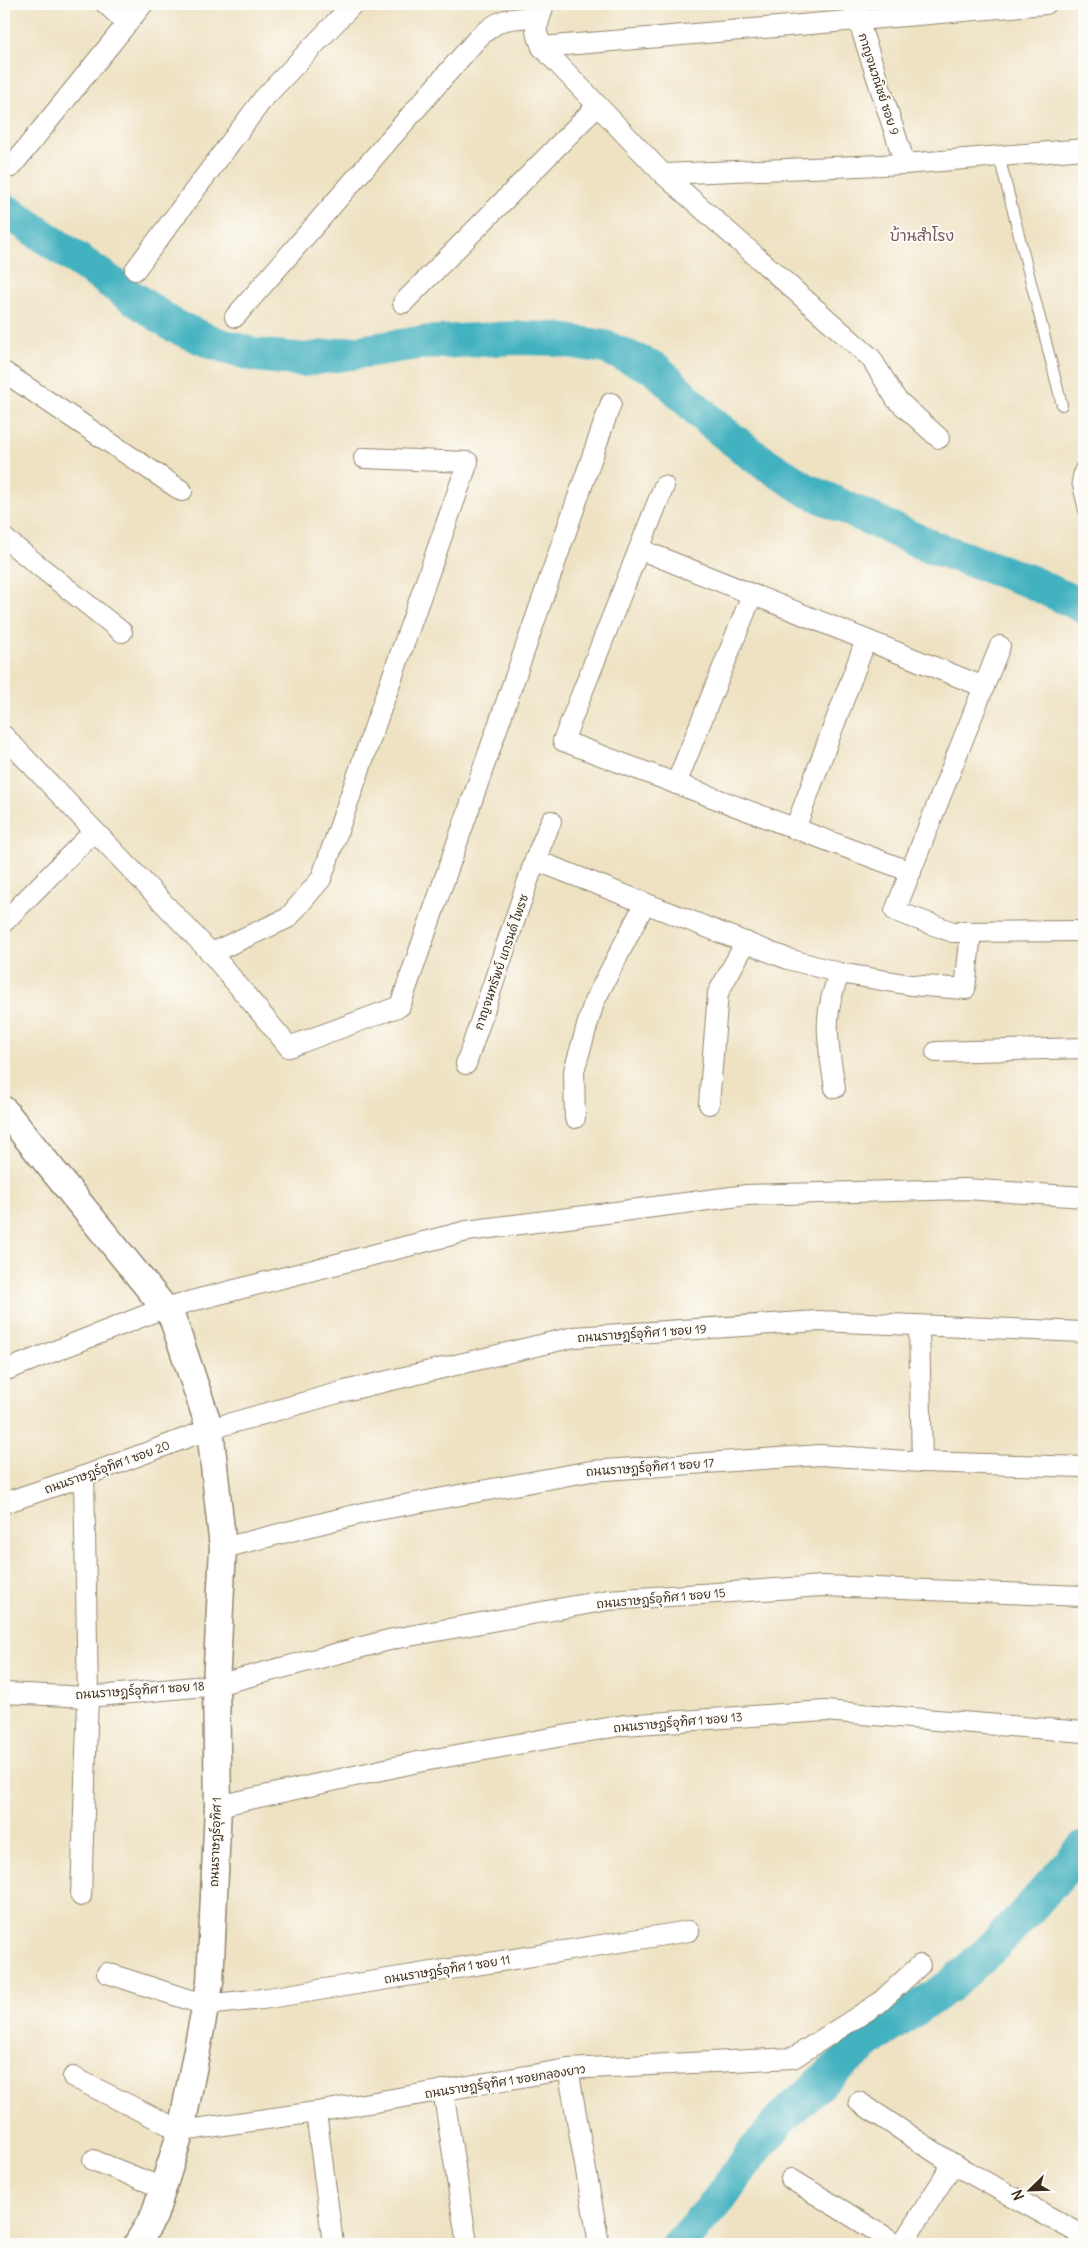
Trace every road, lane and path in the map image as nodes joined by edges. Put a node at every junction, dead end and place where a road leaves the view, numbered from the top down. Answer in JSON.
{"nodes":[{"id":1,"x":106,"y":4,"type":"edge"},
{"id":2,"x":143,"y":4,"type":"edge"},
{"id":3,"x":353,"y":4,"type":"edge"},
{"id":4,"x":1046,"y":4,"type":"edge"},
{"id":5,"x":542,"y":10,"type":"edge"},
{"id":6,"x":856,"y":11,"type":"edge"},
{"id":7,"x":127,"y":23,"type":"junction"},
{"id":8,"x":542,"y":47,"type":"junction"},
{"id":9,"x":596,"y":106,"type":"junction"},
{"id":10,"x":1084,"y":149,"type":"edge"},
{"id":11,"x":999,"y":156,"type":"junction"},
{"id":12,"x":905,"y":164,"type":"junction"},
{"id":13,"x":11,"y":167,"type":"dead end"},
{"id":14,"x":663,"y":174,"type":"junction"},
{"id":15,"x":136,"y":270,"type":"dead end"},
{"id":16,"x":403,"y":303,"type":"dead end"},
{"id":17,"x":235,"y":317,"type":"dead end"},
{"id":18,"x":4,"y":372,"type":"edge"},
{"id":19,"x":611,"y":403,"type":"dead end"},
{"id":20,"x":1062,"y":405,"type":"dead end"},
{"id":21,"x":939,"y":438,"type":"dead end"},
{"id":22,"x":364,"y":458,"type":"dead end"},
{"id":23,"x":1084,"y":464,"type":"edge"},
{"id":24,"x":664,"y":486,"type":"dead end"},
{"id":25,"x":182,"y":491,"type":"dead end"},
{"id":26,"x":1084,"y":510,"type":"edge"},
{"id":27,"x":4,"y":538,"type":"edge"},
{"id":28,"x":639,"y":549,"type":"junction"},
{"id":29,"x":752,"y":594,"type":"junction"},
{"id":30,"x":122,"y":632,"type":"dead end"},
{"id":31,"x":866,"y":640,"type":"junction"},
{"id":32,"x":1000,"y":646,"type":"dead end"},
{"id":33,"x":984,"y":687,"type":"junction"},
{"id":34,"x":4,"y":736,"type":"edge"},
{"id":35,"x":676,"y":784,"type":"junction"},
{"id":36,"x":551,"y":821,"type":"dead end"},
{"id":37,"x":795,"y":828,"type":"junction"},
{"id":38,"x":94,"y":831,"type":"junction"},
{"id":39,"x":536,"y":860,"type":"junction"},
{"id":40,"x":911,"y":872,"type":"junction"},
{"id":41,"x":644,"y":903,"type":"junction"},
{"id":42,"x":4,"y":922,"type":"edge"},
{"id":43,"x":1084,"y":931,"type":"edge"},
{"id":44,"x":971,"y":932,"type":"junction"},
{"id":45,"x":746,"y":942,"type":"junction"},
{"id":46,"x":211,"y":954,"type":"junction"},
{"id":47,"x":840,"y":973,"type":"junction"},
{"id":48,"x":1084,"y":1048,"type":"edge"},
{"id":49,"x":936,"y":1052,"type":"dead end"},
{"id":50,"x":466,"y":1064,"type":"dead end"},
{"id":51,"x":835,"y":1088,"type":"dead end"},
{"id":52,"x":709,"y":1104,"type":"dead end"},
{"id":53,"x":4,"y":1110,"type":"edge"},
{"id":54,"x":575,"y":1118,"type":"dead end"},
{"id":55,"x":1084,"y":1197,"type":"edge"},
{"id":56,"x":164,"y":1308,"type":"junction"},
{"id":57,"x":919,"y":1326,"type":"junction"},
{"id":58,"x":1084,"y":1332,"type":"edge"},
{"id":59,"x":4,"y":1371,"type":"edge"},
{"id":60,"x":210,"y":1429,"type":"junction"},
{"id":61,"x":922,"y":1462,"type":"junction"},
{"id":62,"x":1084,"y":1467,"type":"edge"},
{"id":63,"x":84,"y":1476,"type":"junction"},
{"id":64,"x":4,"y":1503,"type":"edge"},
{"id":65,"x":223,"y":1548,"type":"junction"},
{"id":66,"x":1084,"y":1596,"type":"edge"},
{"id":67,"x":216,"y":1684,"type":"junction"},
{"id":68,"x":4,"y":1693,"type":"edge"},
{"id":69,"x":88,"y":1697,"type":"junction"},
{"id":70,"x":1084,"y":1732,"type":"edge"},
{"id":71,"x":218,"y":1806,"type":"junction"},
{"id":72,"x":81,"y":1896,"type":"dead end"},
{"id":73,"x":689,"y":1931,"type":"dead end"},
{"id":74,"x":920,"y":1965,"type":"dead end"},
{"id":75,"x":107,"y":1973,"type":"dead end"},
{"id":76,"x":205,"y":2005,"type":"junction"},
{"id":77,"x":568,"y":2069,"type":"junction"},
{"id":78,"x":73,"y":2077,"type":"dead end"},
{"id":79,"x":443,"y":2090,"type":"junction"},
{"id":80,"x":859,"y":2102,"type":"dead end"},
{"id":81,"x":316,"y":2112,"type":"junction"},
{"id":82,"x":181,"y":2131,"type":"junction"},
{"id":83,"x":93,"y":2160,"type":"dead end"},
{"id":84,"x":952,"y":2164,"type":"junction"},
{"id":85,"x":791,"y":2179,"type":"dead end"},
{"id":86,"x":163,"y":2188,"type":"junction"},
{"id":87,"x":1084,"y":2236,"type":"edge"},
{"id":88,"x":136,"y":2244,"type":"edge"},
{"id":89,"x":333,"y":2244,"type":"edge"},
{"id":90,"x":468,"y":2244,"type":"edge"},
{"id":91,"x":599,"y":2244,"type":"edge"},
{"id":92,"x":897,"y":2244,"type":"edge"},
{"id":93,"x":902,"y":2244,"type":"edge"}],
"edges":[{"from":1,"to":7,"type":"street"},
{"from":2,"to":7,"type":"street"},
{"from":3,"to":15,"type":"street"},
{"from":4,"to":6,"type":"street"},
{"from":5,"to":8,"type":"street"},
{"from":5,"to":17,"type":"street"},
{"from":6,"to":8,"type":"street"},
{"from":6,"to":12,"type":"street","name":"กาญจนวณิชย์ ซอย 9"},
{"from":7,"to":13,"type":"street"},
{"from":8,"to":9,"type":"street"},
{"from":9,"to":14,"type":"street"},
{"from":9,"to":16,"type":"street"},
{"from":10,"to":11,"type":"street"},
{"from":11,"to":12,"type":"street"},
{"from":11,"to":20,"type":"lane"},
{"from":12,"to":14,"type":"street"},
{"from":14,"to":21,"type":"street"},
{"from":18,"to":25,"type":"street"},
{"from":19,"to":46,"type":"street"},
{"from":22,"to":46,"type":"street"},
{"from":23,"to":26,"type":"lane"},
{"from":24,"to":28,"type":"street"},
{"from":27,"to":30,"type":"street"},
{"from":28,"to":29,"type":"street"},
{"from":28,"to":35,"type":"street"},
{"from":29,"to":31,"type":"street"},
{"from":29,"to":35,"type":"street"},
{"from":31,"to":33,"type":"street"},
{"from":31,"to":37,"type":"street"},
{"from":32,"to":33,"type":"street"},
{"from":33,"to":40,"type":"street"},
{"from":34,"to":38,"type":"street"},
{"from":35,"to":37,"type":"street"},
{"from":36,"to":39,"type":"street","name":"กาญจนทรัพย์ แกรนด์ ไพรซ"},
{"from":37,"to":40,"type":"street"},
{"from":38,"to":42,"type":"street"},
{"from":38,"to":46,"type":"street"},
{"from":39,"to":41,"type":"street"},
{"from":39,"to":50,"type":"street","name":"กาญจนทรัพย์ แกรนด์ ไพรซ"},
{"from":40,"to":44,"type":"street"},
{"from":41,"to":45,"type":"street"},
{"from":41,"to":54,"type":"street"},
{"from":43,"to":44,"type":"street"},
{"from":44,"to":47,"type":"street"},
{"from":45,"to":47,"type":"street"},
{"from":45,"to":52,"type":"street"},
{"from":47,"to":51,"type":"street"},
{"from":48,"to":49,"type":"street"},
{"from":53,"to":56,"type":"street","name":"ถนนราษฎร์อุทิศ 1"},
{"from":55,"to":56,"type":"street"},
{"from":56,"to":59,"type":"street"},
{"from":56,"to":60,"type":"street","name":"ถนนราษฎร์อุทิศ 1"},
{"from":57,"to":58,"type":"street","name":"ถนนราษฎร์อุทิศ 1 ซอย 19"},
{"from":57,"to":60,"type":"street","name":"ถนนราษฎร์อุทิศ 1 ซอย 19"},
{"from":57,"to":61,"type":"street"},
{"from":60,"to":63,"type":"street","name":"ถนนราษฎร์อุทิศ 1 ซอย 20"},
{"from":60,"to":65,"type":"street","name":"ถนนราษฎร์อุทิศ 1"},
{"from":61,"to":62,"type":"street","name":"ถนนราษฎร์อุทิศ 1 ซอย 17"},
{"from":61,"to":65,"type":"street","name":"ถนนราษฎร์อุทิศ 1 ซอย 17"},
{"from":63,"to":64,"type":"street","name":"ถนนราษฎร์อุทิศ 1 ซอย 20"},
{"from":63,"to":69,"type":"street"},
{"from":65,"to":67,"type":"street","name":"ถนนราษฎร์อุทิศ 1"},
{"from":66,"to":67,"type":"street","name":"ถนนราษฎร์อุทิศ 1 ซอย 15"},
{"from":67,"to":69,"type":"street","name":"ถนนราษฎร์อุทิศ 1 ซอย 18"},
{"from":67,"to":71,"type":"street","name":"ถนนราษฎร์อุทิศ 1"},
{"from":68,"to":69,"type":"street","name":"ถนนราษฎร์อุทิศ 1 ซอย 18"},
{"from":69,"to":72,"type":"street"},
{"from":70,"to":71,"type":"street","name":"ถนนราษฎร์อุทิศ 1 ซอย 13"},
{"from":71,"to":76,"type":"street","name":"ถนนราษฎร์อุทิศ 1"},
{"from":73,"to":76,"type":"street","name":"ถนนราษฎร์อุทิศ 1 ซอย 11"},
{"from":74,"to":77,"type":"street","name":"ถนนราษฎร์อุทิศ 1 ซอยกลองยาว"},
{"from":75,"to":76,"type":"street"},
{"from":76,"to":82,"type":"street","name":"ถนนราษฎร์อุทิศ 1"},
{"from":77,"to":79,"type":"street","name":"ถนนราษฎร์อุทิศ 1 ซอยกลองยาว"},
{"from":77,"to":91,"type":"street"},
{"from":78,"to":82,"type":"street"},
{"from":79,"to":81,"type":"street","name":"ถนนราษฎร์อุทิศ 1 ซอยกลองยาว"},
{"from":79,"to":90,"type":"street"},
{"from":80,"to":84,"type":"street"},
{"from":81,"to":82,"type":"street","name":"ถนนราษฎร์อุทิศ 1 ซอยกลองยาว"},
{"from":81,"to":89,"type":"street"},
{"from":82,"to":86,"type":"street","name":"ถนนราษฎร์อุทิศ 1"},
{"from":83,"to":86,"type":"street"},
{"from":84,"to":87,"type":"street"},
{"from":84,"to":93,"type":"street"},
{"from":85,"to":92,"type":"street"},
{"from":86,"to":88,"type":"street","name":"ถนนราษฎร์อุทิศ 1"}]}
